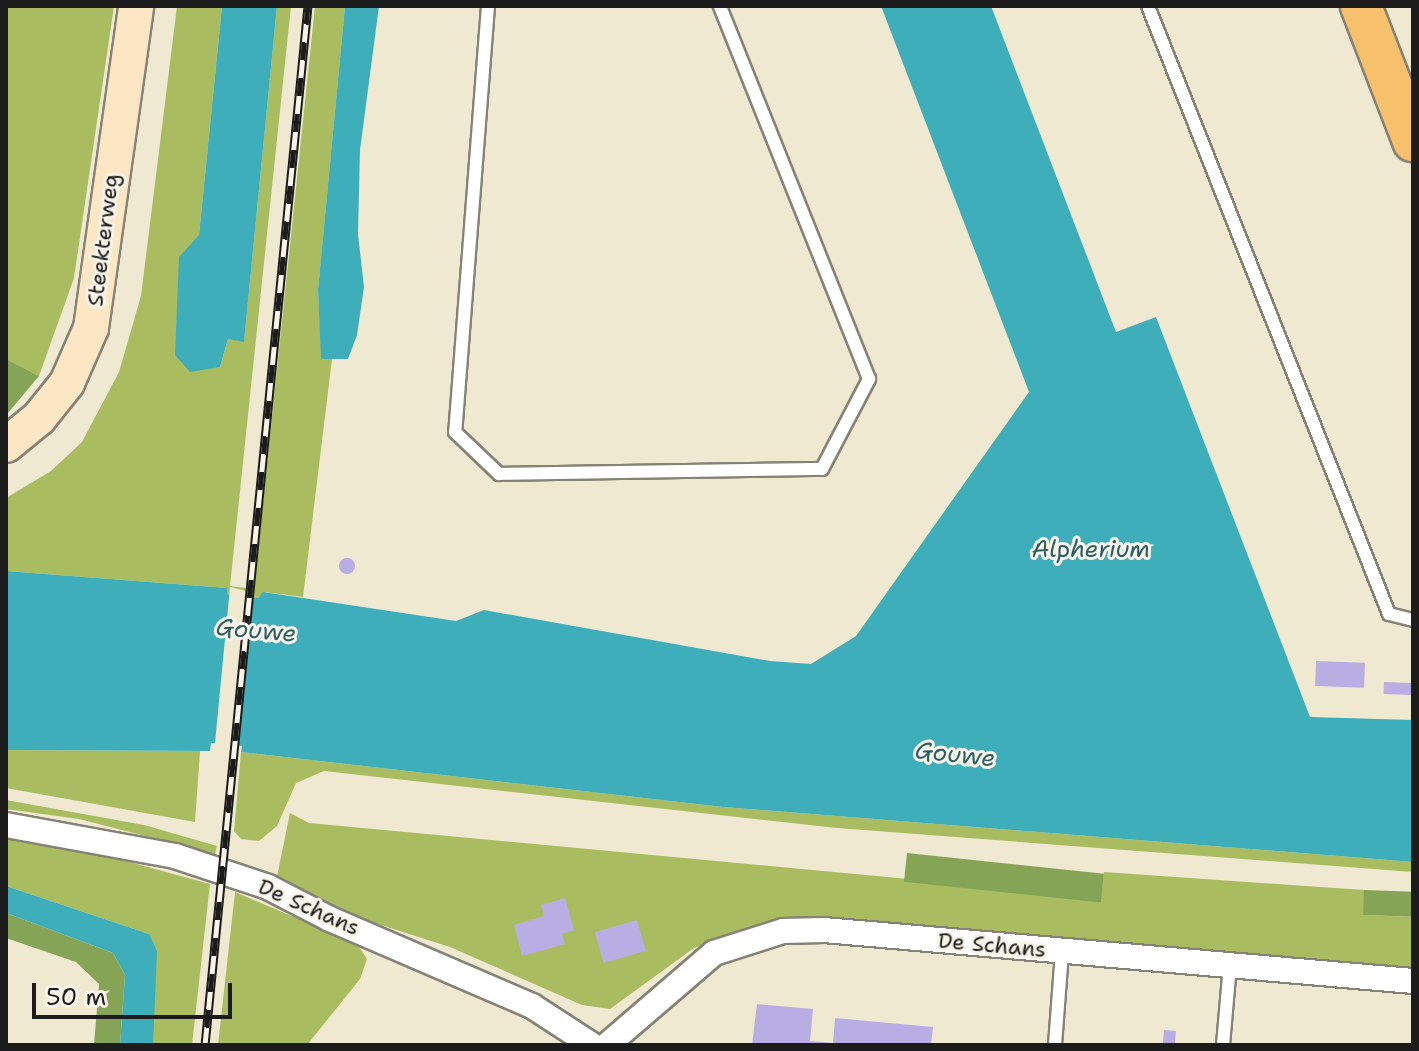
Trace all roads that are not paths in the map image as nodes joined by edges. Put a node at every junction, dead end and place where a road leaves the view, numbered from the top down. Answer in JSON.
{"nodes":[{"id":1,"x":136,"y":6,"type":"edge"},
{"id":2,"x":488,"y":6,"type":"edge"},
{"id":3,"x":720,"y":6,"type":"edge"},
{"id":4,"x":1148,"y":6,"type":"edge"},
{"id":5,"x":1361,"y":6,"type":"edge"},
{"id":6,"x":1413,"y":141,"type":"edge"},
{"id":7,"x":6,"y":445,"type":"edge"},
{"id":8,"x":1413,"y":615,"type":"edge"},
{"id":9,"x":6,"y":825,"type":"edge"},
{"id":10,"x":1062,"y":951,"type":"junction"},
{"id":11,"x":1230,"y":965,"type":"junction"},
{"id":12,"x":1413,"y":982,"type":"edge"},
{"id":13,"x":592,"y":1045,"type":"edge"},
{"id":14,"x":607,"y":1045,"type":"edge"},
{"id":15,"x":1055,"y":1045,"type":"edge"},
{"id":16,"x":1223,"y":1045,"type":"edge"}],
"edges":[{"from":1,"to":7,"type":"main road","name":"Steekterweg"},
{"from":2,"to":3,"type":"lane"},
{"from":4,"to":8,"type":"lane"},
{"from":5,"to":6,"type":"highway"},
{"from":9,"to":13,"type":"street","name":"De Schans"},
{"from":10,"to":11,"type":"street","name":"De Schans"},
{"from":10,"to":14,"type":"street","name":"De Schans"},
{"from":10,"to":15,"type":"lane"},
{"from":11,"to":12,"type":"street","name":"De Schans"},
{"from":11,"to":16,"type":"lane"}]}
